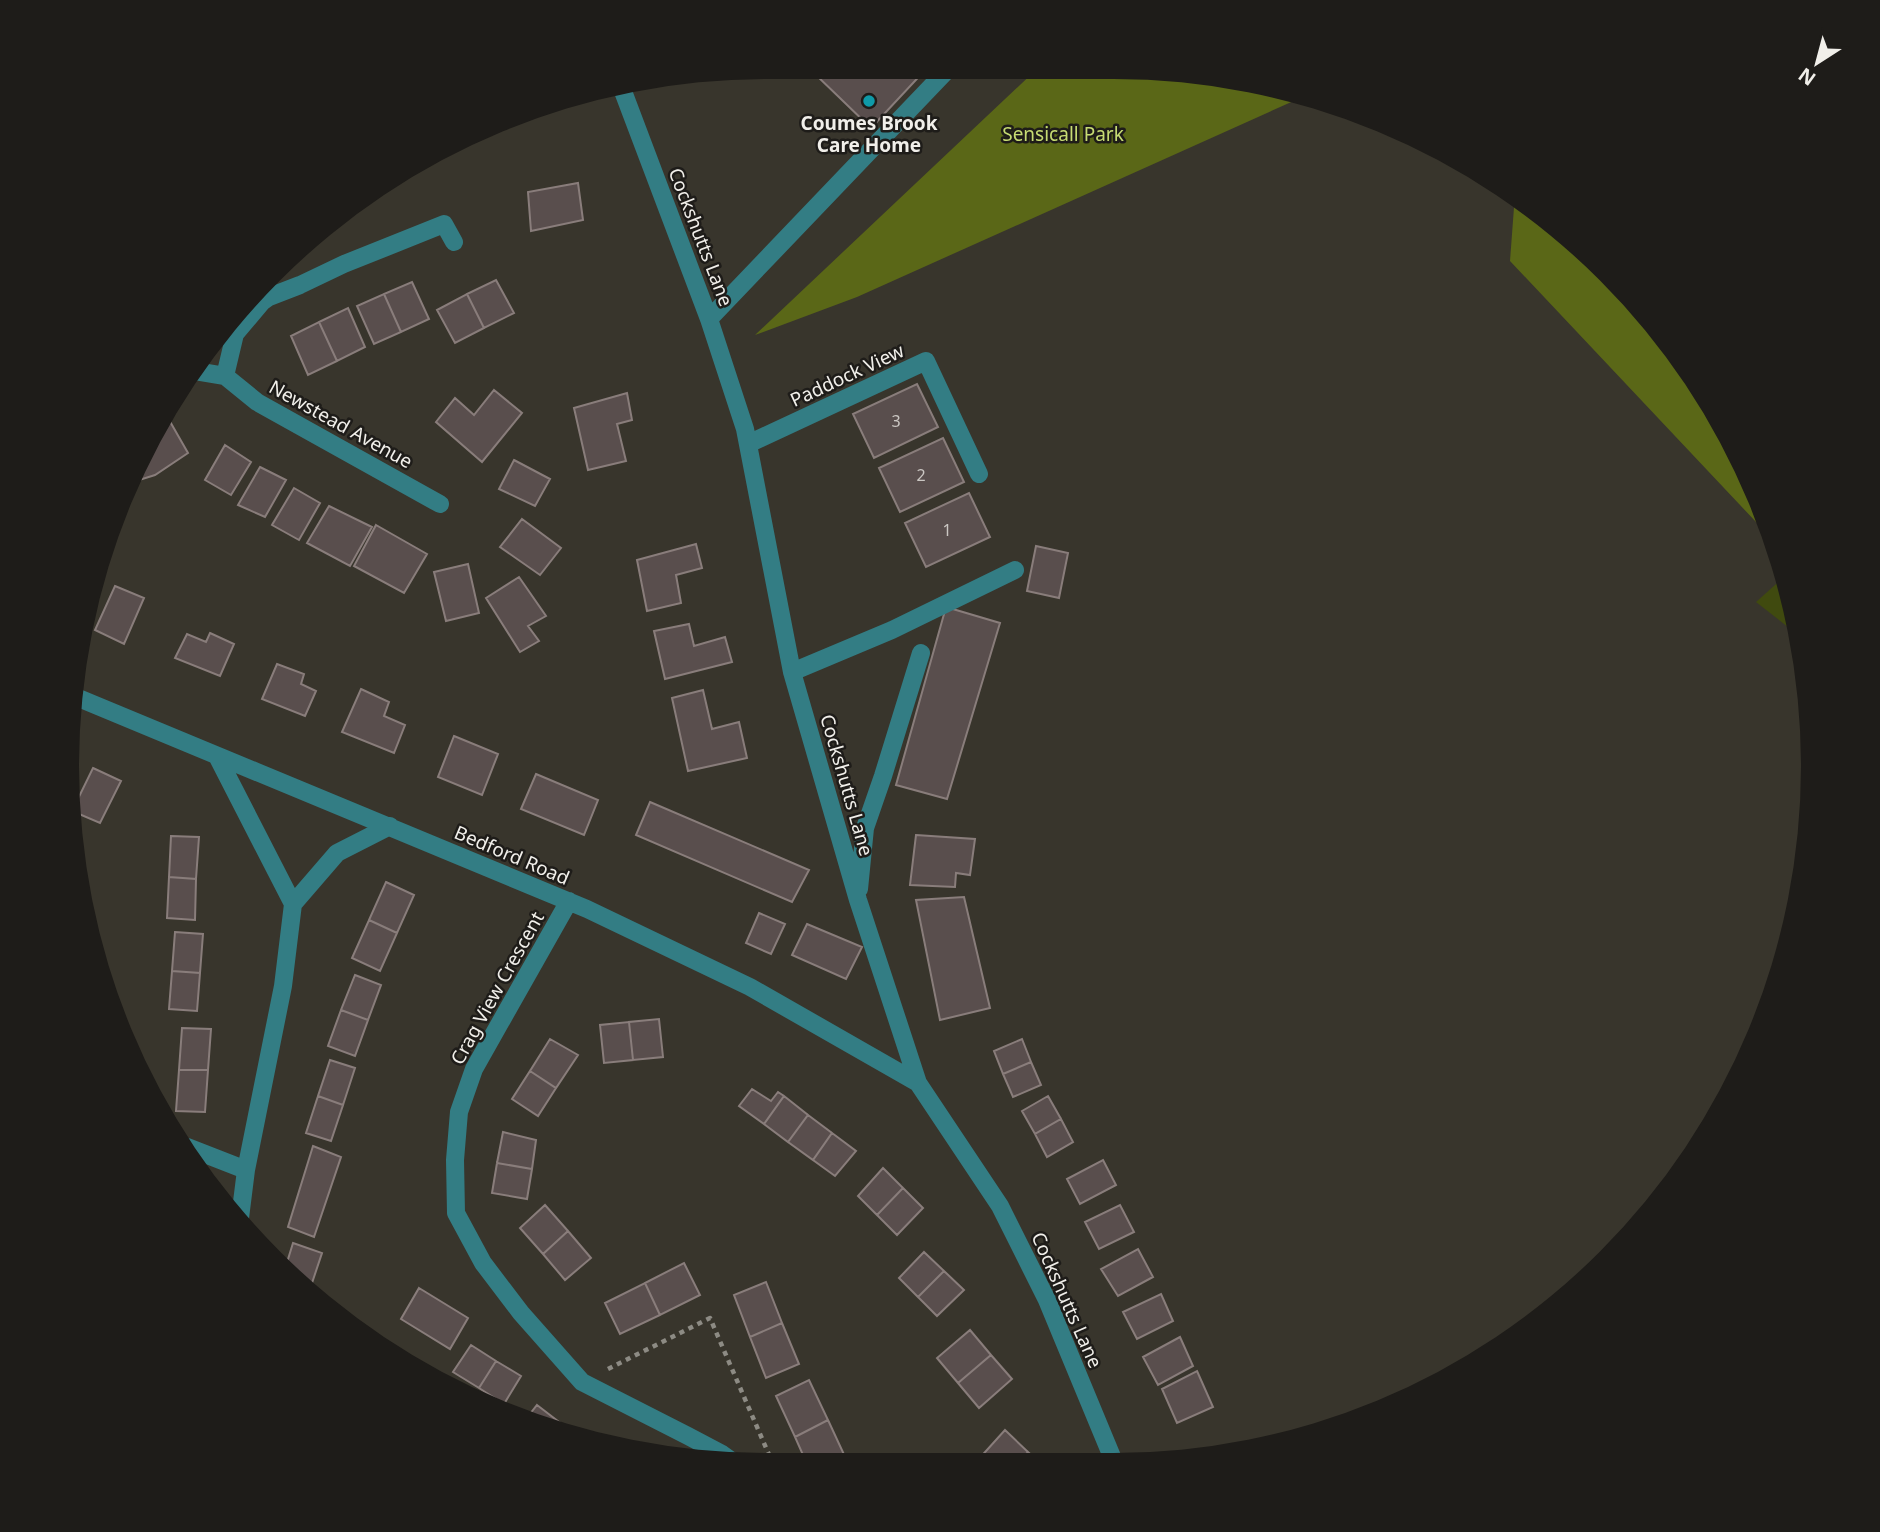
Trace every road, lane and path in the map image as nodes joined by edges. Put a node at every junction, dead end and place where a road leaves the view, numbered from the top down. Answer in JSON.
{"nodes":[{"id":1,"x":939,"y":79,"type":"edge"},
{"id":2,"x":624,"y":94,"type":"edge"},
{"id":3,"x":454,"y":242,"type":"dead end"},
{"id":4,"x":709,"y":319,"type":"junction"},
{"id":5,"x":203,"y":372,"type":"edge"},
{"id":6,"x":225,"y":376,"type":"junction"},
{"id":7,"x":748,"y":444,"type":"junction"},
{"id":8,"x":979,"y":474,"type":"dead end"},
{"id":9,"x":440,"y":504,"type":"dead end"},
{"id":10,"x":1016,"y":570,"type":"dead end"},
{"id":11,"x":921,"y":653,"type":"dead end"},
{"id":12,"x":792,"y":671,"type":"junction"},
{"id":13,"x":82,"y":700,"type":"edge"},
{"id":14,"x":218,"y":758,"type":"junction"},
{"id":15,"x":390,"y":826,"type":"junction"},
{"id":16,"x":858,"y":900,"type":"junction"},
{"id":17,"x":569,"y":901,"type":"junction"},
{"id":18,"x":293,"y":904,"type":"junction"},
{"id":19,"x":918,"y":1083,"type":"junction"},
{"id":20,"x":197,"y":1151,"type":"edge"},
{"id":21,"x":246,"y":1170,"type":"junction"},
{"id":22,"x":241,"y":1209,"type":"edge"},
{"id":23,"x":582,"y":1382,"type":"junction"},
{"id":24,"x":717,"y":1452,"type":"edge"},
{"id":25,"x":768,"y":1453,"type":"edge"},
{"id":26,"x":1110,"y":1453,"type":"edge"}],
"edges":[{"from":1,"to":4,"type":"street"},
{"from":2,"to":4,"type":"street","name":"Cockshutts Lane"},
{"from":3,"to":6,"type":"street"},
{"from":4,"to":7,"type":"street","name":"Cockshutts Lane"},
{"from":5,"to":6,"type":"street","name":"Newstead Avenue"},
{"from":6,"to":9,"type":"street","name":"Newstead Avenue"},
{"from":7,"to":8,"type":"street","name":"Paddock View"},
{"from":7,"to":12,"type":"street","name":"Cockshutts Lane"},
{"from":10,"to":12,"type":"street"},
{"from":11,"to":16,"type":"street"},
{"from":12,"to":16,"type":"street","name":"Cockshutts Lane"},
{"from":13,"to":14,"type":"street","name":"Bedford Road"},
{"from":14,"to":15,"type":"street","name":"Bedford Road"},
{"from":14,"to":18,"type":"street"},
{"from":15,"to":17,"type":"street","name":"Bedford Road"},
{"from":15,"to":18,"type":"street"},
{"from":16,"to":19,"type":"street","name":"Cockshutts Lane"},
{"from":17,"to":19,"type":"street","name":"Bedford Road"},
{"from":17,"to":23,"type":"street","name":"Crag View Crescent"},
{"from":18,"to":21,"type":"street"},
{"from":19,"to":26,"type":"street","name":"Cockshutts Lane"},
{"from":20,"to":21,"type":"street"},
{"from":21,"to":22,"type":"street"},
{"from":23,"to":24,"type":"street","name":"Crag View Crescent"},
{"from":23,"to":25,"type":"path"}]}
